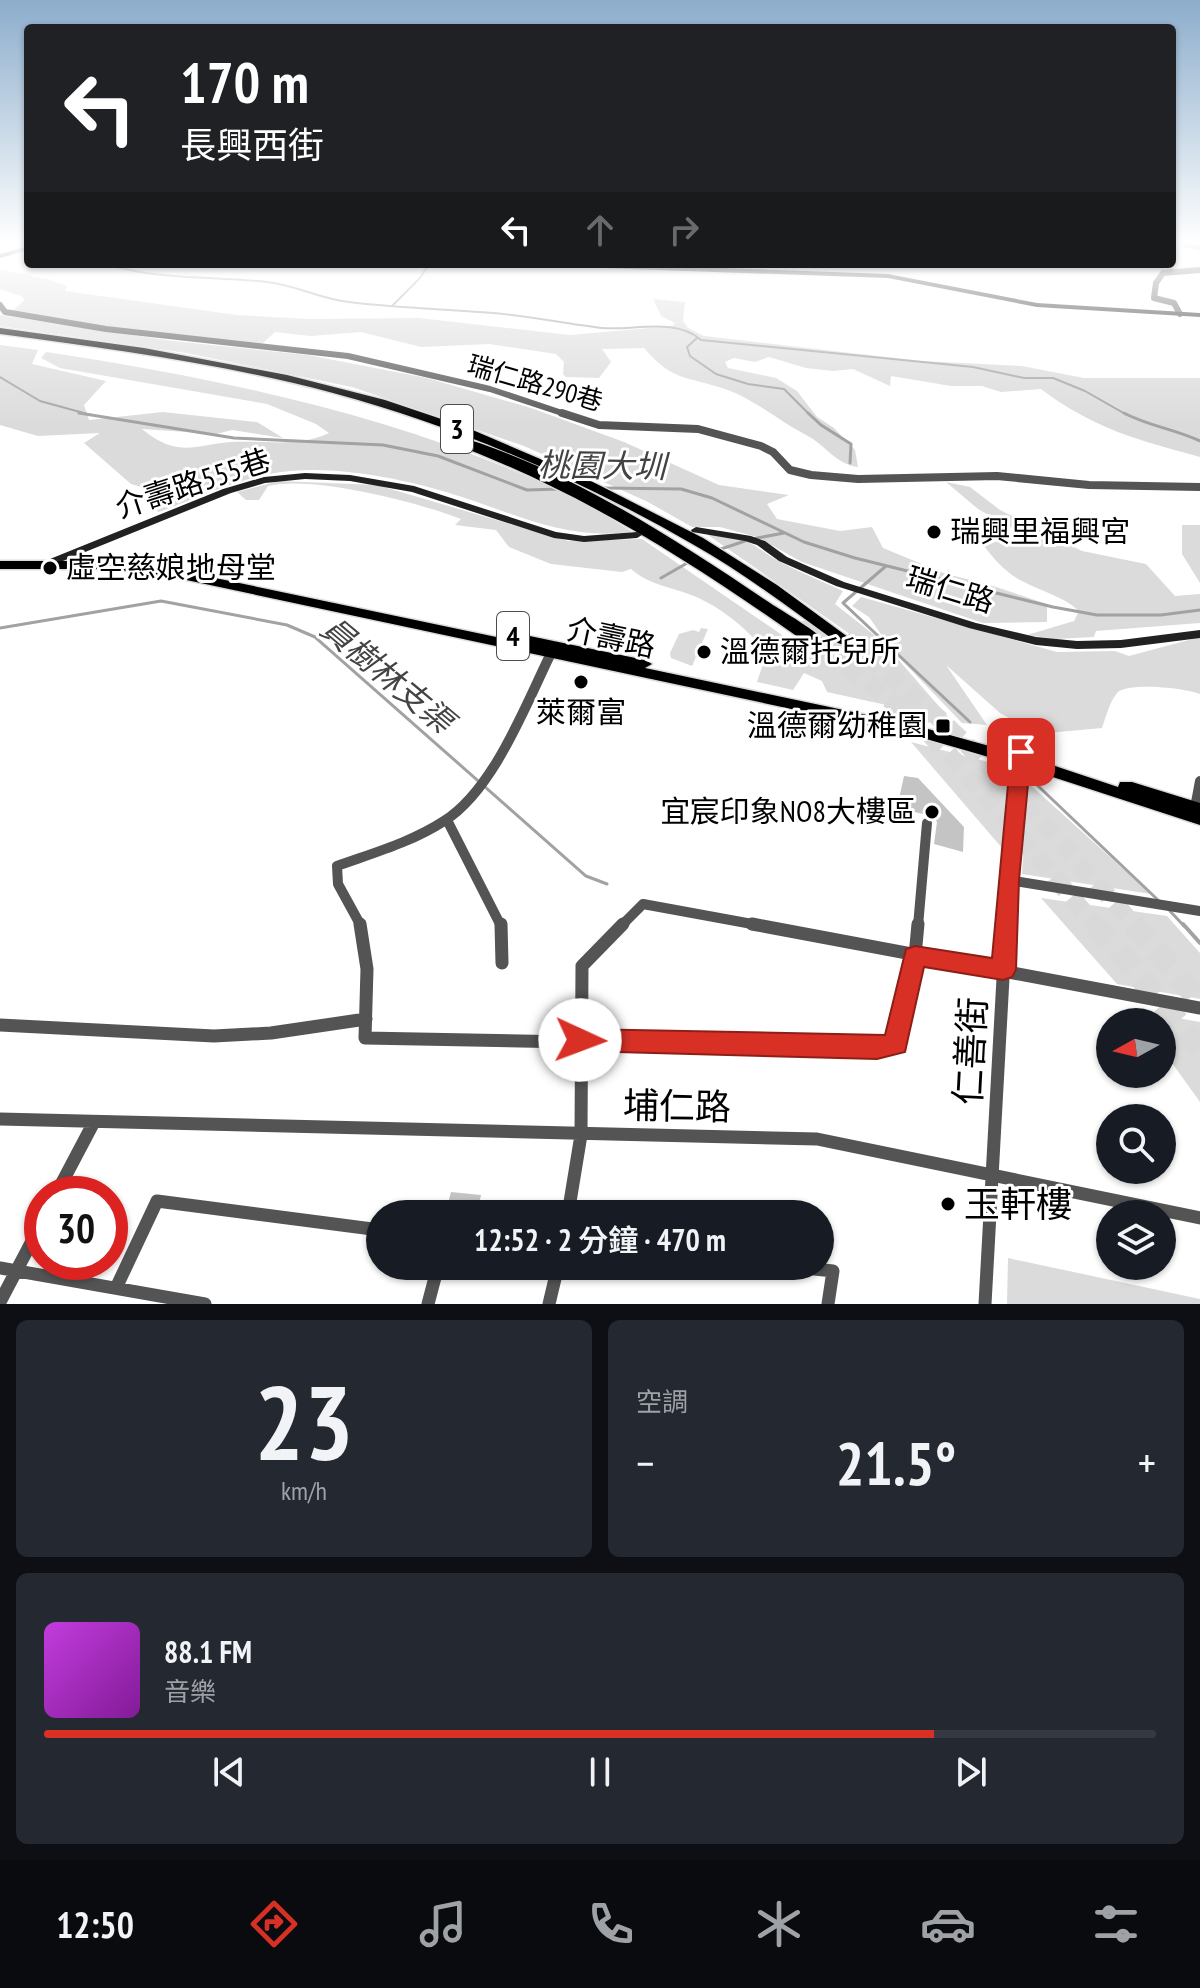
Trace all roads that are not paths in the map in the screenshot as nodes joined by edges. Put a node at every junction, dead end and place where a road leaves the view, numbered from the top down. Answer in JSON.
{"nodes":[{"id":1,"x":0,"y":305,"type":"edge"},
{"id":2,"x":1036,"y":305,"type":"edge"},
{"id":3,"x":1175,"y":305,"type":"edge"},
{"id":4,"x":1180,"y":314,"type":"junction"},
{"id":5,"x":1200,"y":315,"type":"edge"},
{"id":6,"x":0,"y":331,"type":"edge"},
{"id":7,"x":0,"y":339,"type":"edge"},
{"id":8,"x":1200,"y":487,"type":"edge"},
{"id":9,"x":696,"y":530,"type":"dead end"},
{"id":10,"x":637,"y":535,"type":"dead end"},
{"id":11,"x":705,"y":555,"type":"junction"},
{"id":12,"x":55,"y":560,"type":"junction"},
{"id":13,"x":0,"y":563,"type":"edge"},
{"id":14,"x":803,"y":611,"type":"junction"},
{"id":15,"x":784,"y":619,"type":"junction"},
{"id":16,"x":1200,"y":634,"type":"edge"},
{"id":17,"x":844,"y":640,"type":"tunnel mouth"},
{"id":18,"x":552,"y":649,"type":"junction"},
{"id":19,"x":825,"y":649,"type":"tunnel mouth"},
{"id":20,"x":1020,"y":756,"type":"junction"},
{"id":21,"x":1200,"y":781,"type":"edge"},
{"id":22,"x":1198,"y":812,"type":"edge"},
{"id":23,"x":447,"y":820,"type":"junction"},
{"id":24,"x":927,"y":823,"type":"dead end"},
{"id":25,"x":1008,"y":880,"type":"junction"},
{"id":26,"x":1200,"y":911,"type":"edge"},
{"id":27,"x":915,"y":956,"type":"junction"},
{"id":28,"x":502,"y":963,"type":"dead end"},
{"id":29,"x":1003,"y":970,"type":"junction"},
{"id":30,"x":1200,"y":1008,"type":"edge"},
{"id":31,"x":366,"y":1019,"type":"junction"},
{"id":32,"x":0,"y":1025,"type":"edge"},
{"id":33,"x":580,"y":1040,"type":"junction"},
{"id":34,"x":0,"y":1119,"type":"edge"},
{"id":35,"x":94,"y":1122,"type":"junction"},
{"id":36,"x":581,"y":1135,"type":"junction"},
{"id":37,"x":994,"y":1173,"type":"junction"},
{"id":38,"x":66,"y":1176,"type":"edge"},
{"id":39,"x":570,"y":1200,"type":"edge"},
{"id":40,"x":1200,"y":1218,"type":"edge"},
{"id":41,"x":366,"y":1228,"type":"edge"},
{"id":42,"x":24,"y":1257,"type":"edge"},
{"id":43,"x":0,"y":1268,"type":"edge"},
{"id":44,"x":17,"y":1270,"type":"junction"},
{"id":45,"x":434,"y":1280,"type":"edge"},
{"id":46,"x":555,"y":1280,"type":"edge"},
{"id":47,"x":832,"y":1280,"type":"edge"},
{"id":48,"x":116,"y":1288,"type":"junction"},
{"id":49,"x":0,"y":1302,"type":"edge"},
{"id":50,"x":205,"y":1304,"type":"edge"},
{"id":51,"x":428,"y":1304,"type":"edge"},
{"id":52,"x":549,"y":1304,"type":"edge"},
{"id":53,"x":828,"y":1304,"type":"edge"},
{"id":54,"x":985,"y":1304,"type":"edge"}],
"edges":[{"from":1,"to":8,"type":"street","name":"瑞仁路290巷"},
{"from":2,"to":4,"type":"street"},
{"from":3,"to":4,"type":"street"},
{"from":4,"to":5,"type":"street"},
{"from":6,"to":11,"type":"highway","number":"3"},
{"from":7,"to":11,"type":"highway","number":"3"},
{"from":9,"to":16,"type":"street","name":"瑞仁路"},
{"from":10,"to":12,"type":"street","name":"介壽路555巷"},
{"from":11,"to":14,"type":"highway","number":"3"},
{"from":11,"to":15,"type":"highway","number":"3"},
{"from":12,"to":13,"type":"main road","name":"介壽路","number":"4"},
{"from":12,"to":18,"type":"main road","name":"介壽路","number":"4"},
{"from":14,"to":15,"type":"highway"},
{"from":14,"to":17,"type":"highway","number":"3"},
{"from":15,"to":19,"type":"highway","number":"3"},
{"from":18,"to":20,"type":"main road","name":"介壽路","number":"4"},
{"from":18,"to":23,"type":"street"},
{"from":20,"to":22,"type":"main road","name":"介壽路","number":"4"},
{"from":20,"to":25,"type":"street","name":"仁善街"},
{"from":21,"to":22,"type":"street"},
{"from":23,"to":28,"type":"street"},
{"from":23,"to":31,"type":"street"},
{"from":24,"to":27,"type":"street"},
{"from":25,"to":26,"type":"street"},
{"from":25,"to":29,"type":"street","name":"仁善街"},
{"from":27,"to":29,"type":"street"},
{"from":27,"to":33,"type":"street"},
{"from":27,"to":33,"type":"street"},
{"from":29,"to":30,"type":"street"},
{"from":29,"to":37,"type":"street","name":"仁善街"},
{"from":31,"to":32,"type":"street"},
{"from":31,"to":33,"type":"street"},
{"from":33,"to":36,"type":"street"},
{"from":34,"to":35,"type":"street","name":"埔仁路"},
{"from":35,"to":36,"type":"street","name":"埔仁路"},
{"from":35,"to":38,"type":"street"},
{"from":36,"to":37,"type":"street","name":"埔仁路"},
{"from":36,"to":39,"type":"street"},
{"from":37,"to":40,"type":"street","name":"埔仁路"},
{"from":37,"to":54,"type":"street","name":"仁善街"},
{"from":41,"to":48,"type":"street"},
{"from":42,"to":44,"type":"street"},
{"from":43,"to":44,"type":"street"},
{"from":44,"to":48,"type":"street"},
{"from":44,"to":49,"type":"street"},
{"from":45,"to":51,"type":"street"},
{"from":46,"to":52,"type":"street"},
{"from":47,"to":53,"type":"street"},
{"from":48,"to":50,"type":"street"}]}
